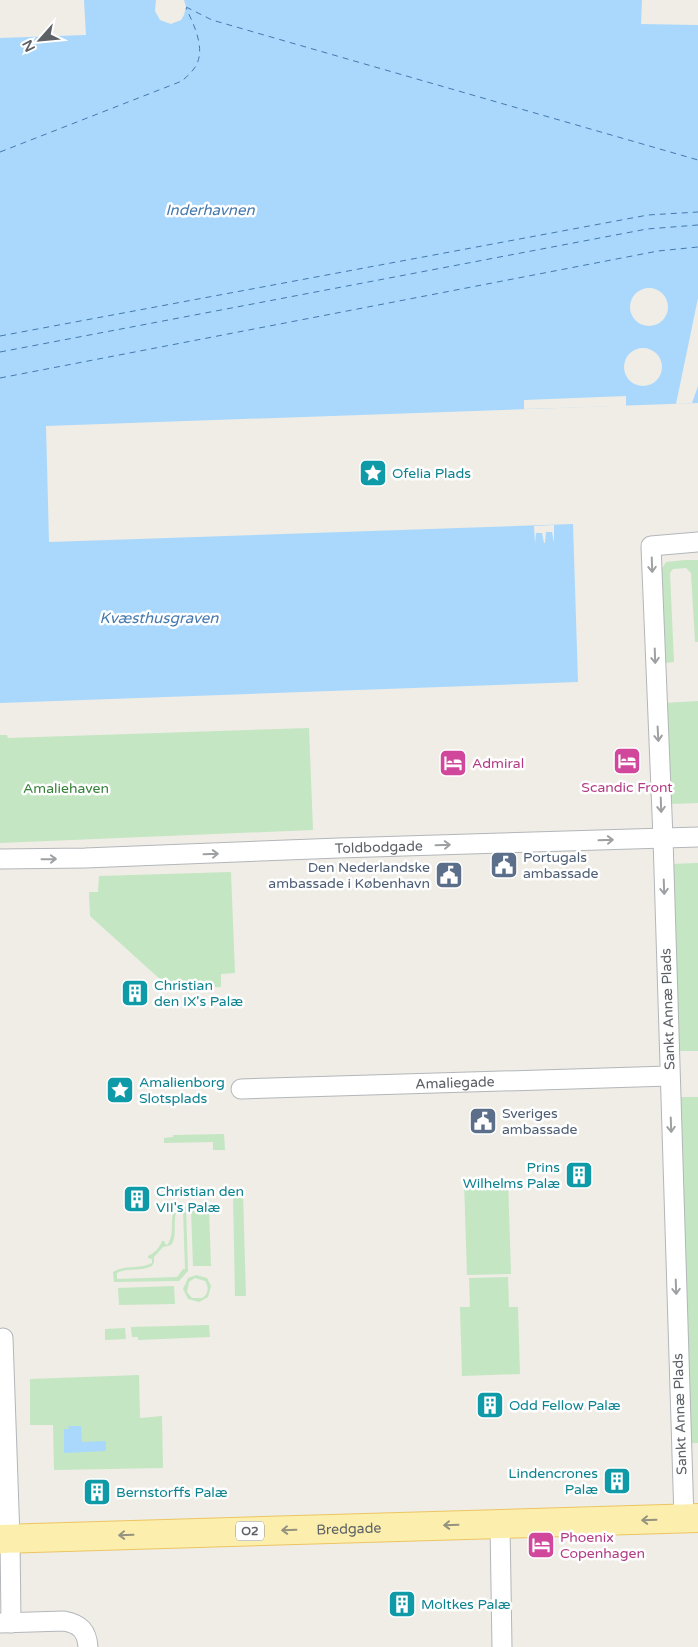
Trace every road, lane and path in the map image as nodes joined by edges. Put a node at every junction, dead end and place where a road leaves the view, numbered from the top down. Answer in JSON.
{"nodes":[{"id":1,"x":698,"y":542,"type":"edge"},
{"id":2,"x":698,"y":837,"type":"edge"},
{"id":3,"x":663,"y":838,"type":"junction"},
{"id":4,"x":0,"y":860,"type":"edge"},
{"id":5,"x":670,"y":1076,"type":"junction"},
{"id":6,"x":241,"y":1089,"type":"dead end"},
{"id":7,"x":3,"y":1338,"type":"dead end"},
{"id":8,"x":691,"y":1519,"type":"edge"},
{"id":9,"x":500,"y":1524,"type":"junction"},
{"id":10,"x":5,"y":1539,"type":"edge"},
{"id":11,"x":5,"y":1623,"type":"edge"},
{"id":12,"x":88,"y":1647,"type":"edge"},
{"id":13,"x":502,"y":1647,"type":"edge"}],
"edges":[{"from":1,"to":3,"type":"street","name":"Sankt Annæ Plads","one_way":true},
{"from":2,"to":3,"type":"street","name":"Toldbodgade"},
{"from":4,"to":3,"type":"street","name":"Toldbodgade","one_way":true},
{"from":3,"to":5,"type":"street","name":"Sankt Annæ Plads","one_way":true},
{"from":5,"to":6,"type":"street","name":"Amaliegade"},
{"from":5,"to":8,"type":"street","name":"Sankt Annæ Plads","one_way":true},
{"from":7,"to":10,"type":"street"},
{"from":8,"to":9,"type":"main road","name":"Bredgade","number":"O2","one_way":true},
{"from":9,"to":10,"type":"main road","name":"Bredgade","number":"O2","one_way":true},
{"from":9,"to":13,"type":"street"},
{"from":10,"to":11,"type":"street"},
{"from":11,"to":12,"type":"street"}]}
